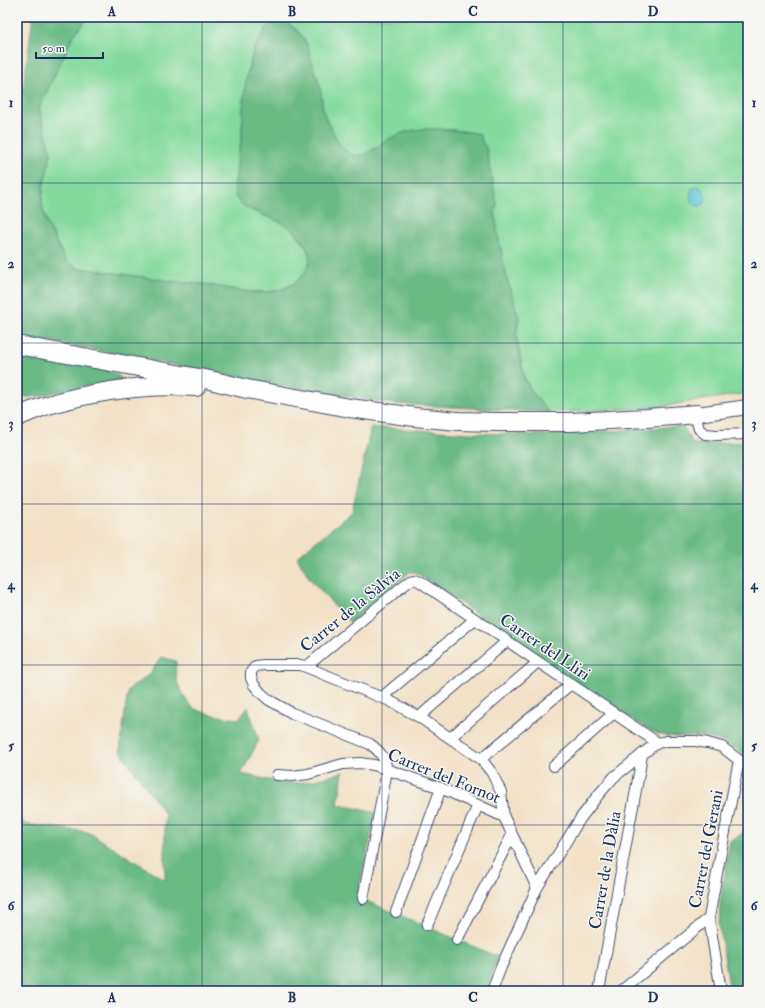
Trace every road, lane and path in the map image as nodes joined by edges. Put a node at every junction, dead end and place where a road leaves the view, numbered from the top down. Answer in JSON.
{"nodes":[{"id":1,"x":17,"y":345,"type":"edge"},
{"id":2,"x":246,"y":389,"type":"junction"},
{"id":3,"x":748,"y":407,"type":"edge"},
{"id":4,"x":696,"y":414,"type":"junction"},
{"id":5,"x":17,"y":417,"type":"edge"},
{"id":6,"x":748,"y":434,"type":"edge"},
{"id":7,"x":414,"y":579,"type":"joint"},
{"id":8,"x":475,"y":619,"type":"junction"},
{"id":9,"x":507,"y":641,"type":"junction"},
{"id":10,"x":538,"y":662,"type":"junction"},
{"id":11,"x":306,"y":667,"type":"junction"},
{"id":12,"x":571,"y":684,"type":"junction"},
{"id":13,"x":382,"y":698,"type":"junction"},
{"id":14,"x":614,"y":713,"type":"junction"},
{"id":15,"x":419,"y":717,"type":"junction"},
{"id":16,"x":450,"y":738,"type":"junction"},
{"id":17,"x":658,"y":742,"type":"junction"},
{"id":18,"x":642,"y":754,"type":"junction"},
{"id":19,"x":481,"y":759,"type":"junction"},
{"id":20,"x":739,"y":760,"type":"junction"},
{"id":21,"x":554,"y":766,"type":"dead end"},
{"id":22,"x":748,"y":767,"type":"edge"},
{"id":23,"x":387,"y":770,"type":"junction"},
{"id":24,"x":277,"y":775,"type":"dead end"},
{"id":25,"x":441,"y":788,"type":"junction"},
{"id":26,"x":478,"y":805,"type":"junction"},
{"id":27,"x":504,"y":817,"type":"junction"},
{"id":28,"x":512,"y":835,"type":"junction"},
{"id":29,"x":538,"y":888,"type":"junction"},
{"id":30,"x":363,"y":899,"type":"dead end"},
{"id":31,"x":396,"y":912,"type":"dead end"},
{"id":32,"x":708,"y":918,"type":"junction"},
{"id":33,"x":427,"y":925,"type":"dead end"},
{"id":34,"x":457,"y":940,"type":"dead end"},
{"id":35,"x":492,"y":991,"type":"edge"},
{"id":36,"x":599,"y":991,"type":"edge"},
{"id":37,"x":621,"y":991,"type":"edge"},
{"id":38,"x":721,"y":991,"type":"edge"}],
"edges":[{"from":1,"to":2,"type":"highway"},
{"from":2,"to":4,"type":"highway"},
{"from":2,"to":5,"type":"highway"},
{"from":3,"to":4,"type":"main road"},
{"from":4,"to":6,"type":"street"},
{"from":7,"to":8,"type":"street","name":"Carrer del Lliri"},
{"from":7,"to":11,"type":"street","name":"Carrer de la Sàlvia"},
{"from":8,"to":9,"type":"street","name":"Carrer del Lliri"},
{"from":8,"to":13,"type":"street"},
{"from":9,"to":10,"type":"street","name":"Carrer del Lliri"},
{"from":9,"to":15,"type":"street"},
{"from":10,"to":12,"type":"street","name":"Carrer del Lliri"},
{"from":10,"to":16,"type":"street"},
{"from":11,"to":13,"type":"street"},
{"from":11,"to":23,"type":"street"},
{"from":12,"to":14,"type":"street","name":"Carrer del Lliri"},
{"from":12,"to":19,"type":"street"},
{"from":13,"to":15,"type":"street"},
{"from":14,"to":17,"type":"street","name":"Carrer del Lliri"},
{"from":14,"to":21,"type":"street"},
{"from":15,"to":16,"type":"street"},
{"from":16,"to":19,"type":"street"},
{"from":17,"to":18,"type":"street"},
{"from":17,"to":20,"type":"street"},
{"from":18,"to":29,"type":"street"},
{"from":18,"to":36,"type":"street","name":"Carrer de la Dàlia"},
{"from":19,"to":27,"type":"street"},
{"from":20,"to":22,"type":"street"},
{"from":20,"to":32,"type":"street","name":"Carrer del Gerani"},
{"from":23,"to":24,"type":"street","name":"Carrer del Fornot"},
{"from":23,"to":25,"type":"street","name":"Carrer del Fornot"},
{"from":23,"to":30,"type":"street"},
{"from":25,"to":26,"type":"street","name":"Carrer del Fornot"},
{"from":25,"to":31,"type":"street"},
{"from":26,"to":27,"type":"street","name":"Carrer del Fornot"},
{"from":26,"to":33,"type":"street"},
{"from":27,"to":28,"type":"street"},
{"from":28,"to":29,"type":"street"},
{"from":28,"to":34,"type":"street"},
{"from":29,"to":35,"type":"street"},
{"from":32,"to":37,"type":"street"},
{"from":32,"to":38,"type":"street","name":"Carrer del Gerani"}]}
